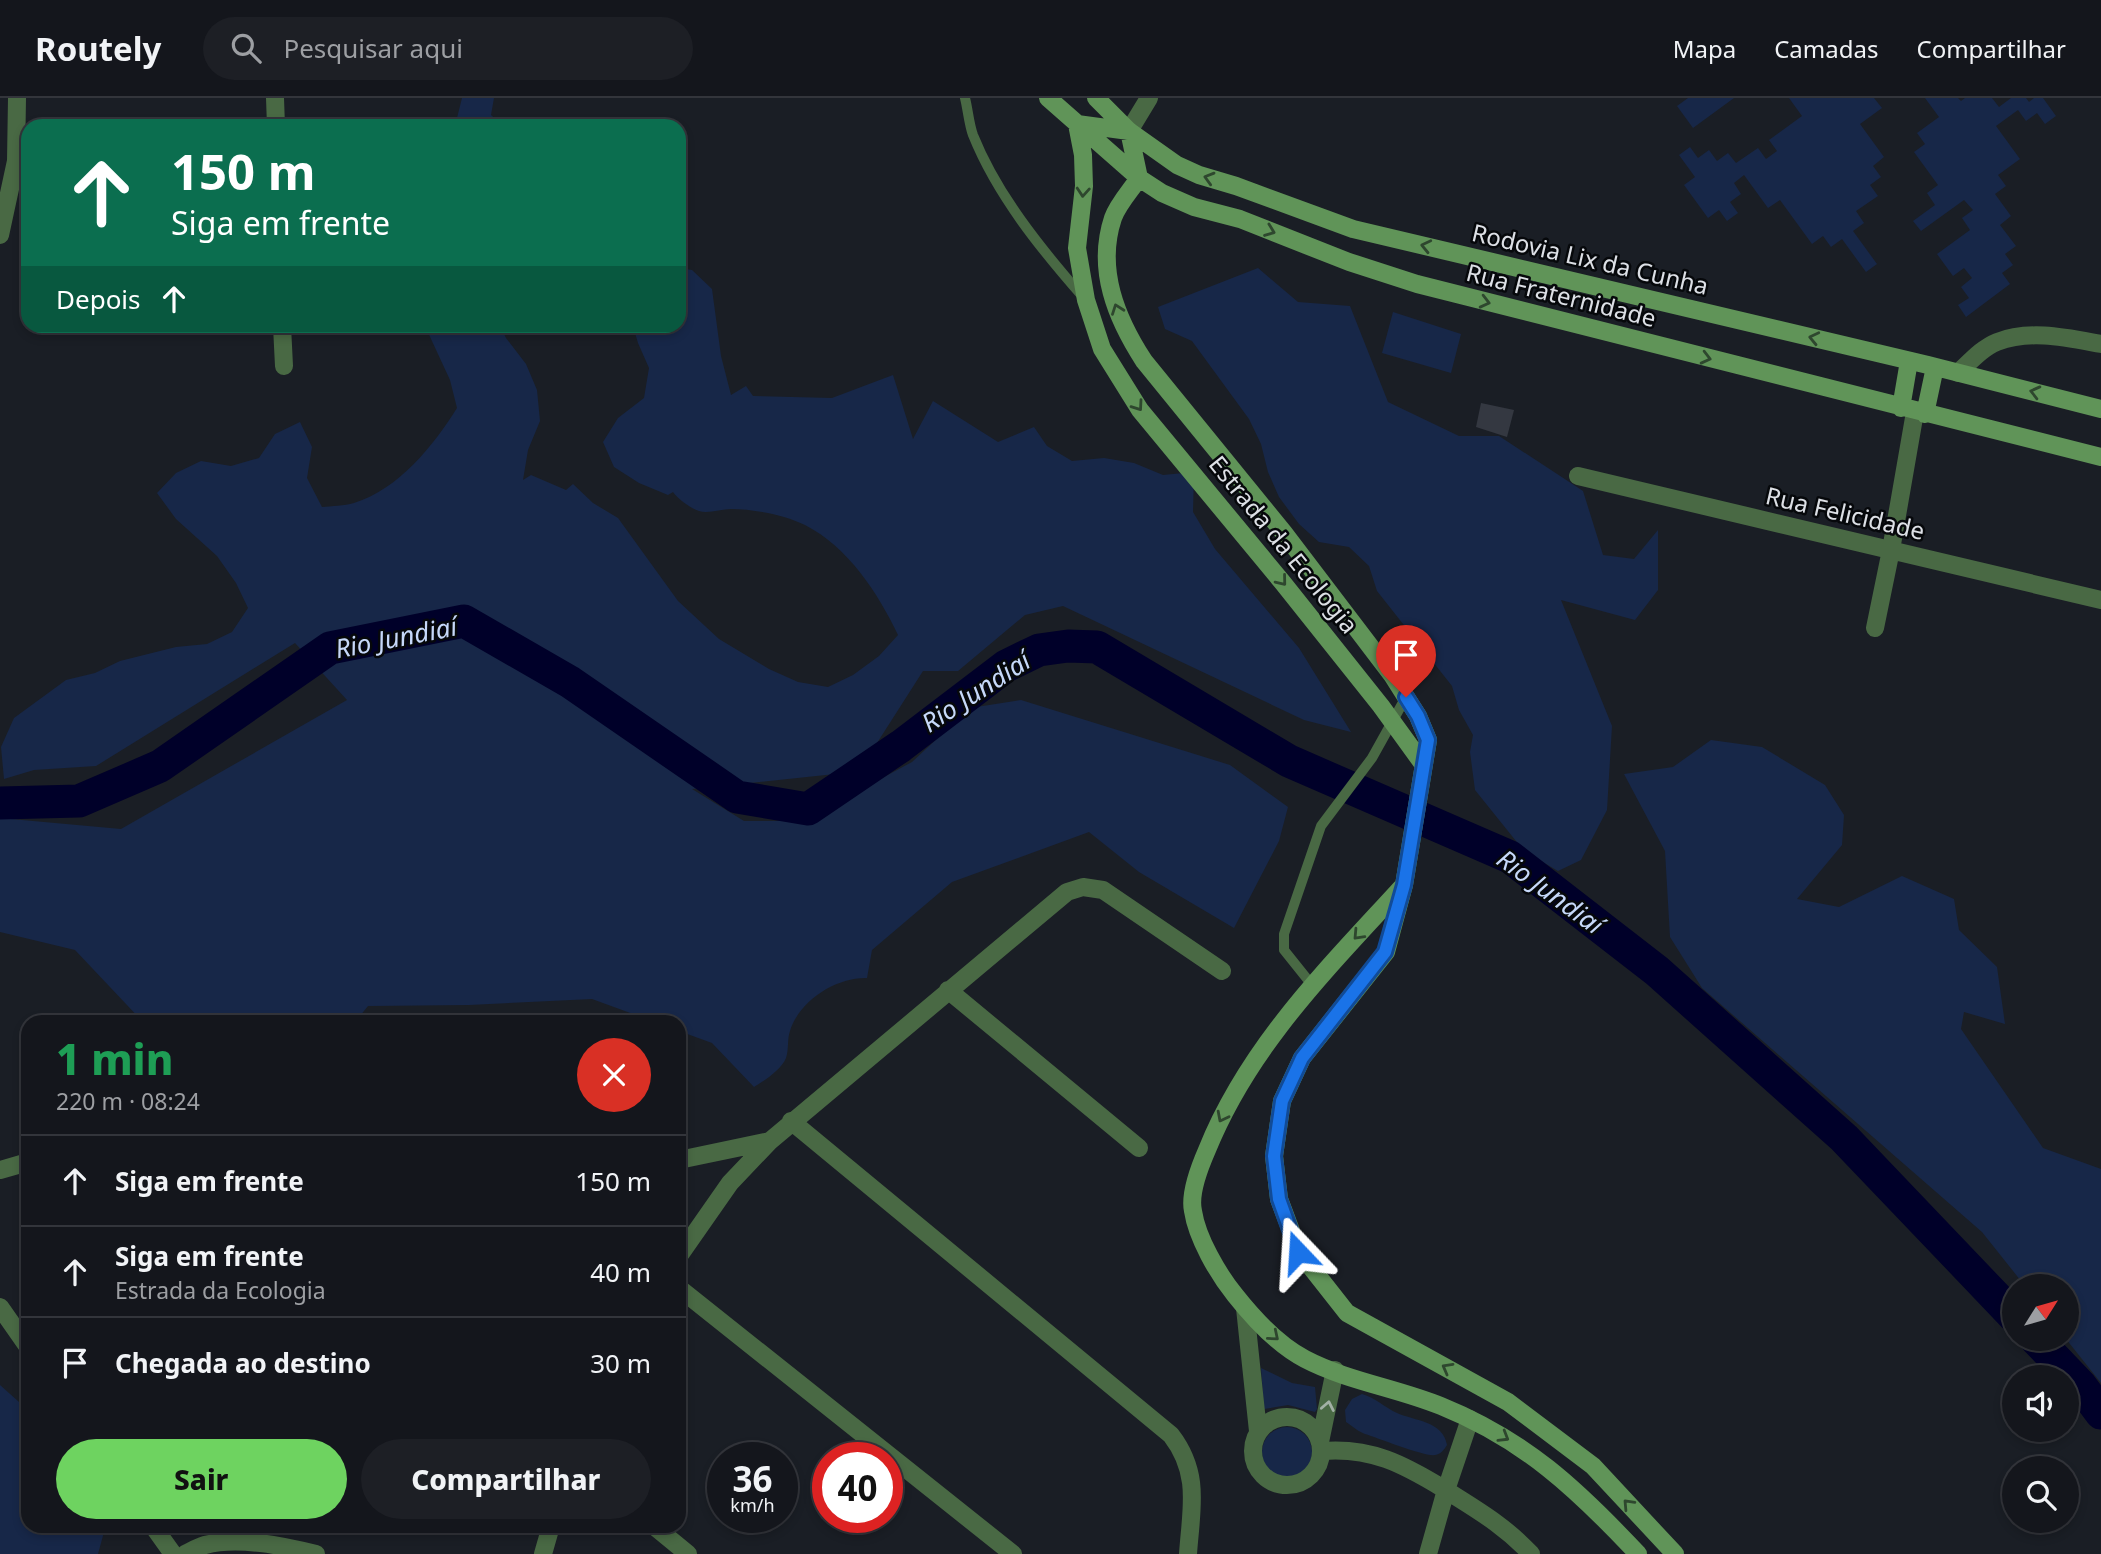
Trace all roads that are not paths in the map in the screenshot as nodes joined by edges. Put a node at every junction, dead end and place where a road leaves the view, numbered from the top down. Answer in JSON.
{"nodes":[{"id":1,"x":17,"y":98,"type":"edge"},
{"id":2,"x":275,"y":98,"type":"edge"},
{"id":3,"x":965,"y":98,"type":"edge"},
{"id":4,"x":1048,"y":98,"type":"edge"},
{"id":5,"x":1096,"y":98,"type":"edge"},
{"id":6,"x":1149,"y":98,"type":"edge"},
{"id":7,"x":276,"y":119,"type":"edge"},
{"id":8,"x":1077,"y":124,"type":"junction"},
{"id":9,"x":1129,"y":131,"type":"junction"},
{"id":10,"x":1139,"y":177,"type":"junction"},
{"id":11,"x":0,"y":235,"type":"edge"},
{"id":12,"x":1086,"y":300,"type":"junction"},
{"id":13,"x":282,"y":333,"type":"edge"},
{"id":14,"x":2101,"y":344,"type":"edge"},
{"id":15,"x":1909,"y":361,"type":"junction"},
{"id":16,"x":284,"y":366,"type":"dead end"},
{"id":17,"x":1935,"y":367,"type":"junction"},
{"id":18,"x":1958,"y":373,"type":"junction"},
{"id":19,"x":2101,"y":409,"type":"edge"},
{"id":20,"x":1914,"y":411,"type":"junction"},
{"id":21,"x":2101,"y":457,"type":"edge"},
{"id":22,"x":1578,"y":476,"type":"dead end"},
{"id":23,"x":1891,"y":550,"type":"junction"},
{"id":24,"x":2101,"y":600,"type":"edge"},
{"id":25,"x":1875,"y":628,"type":"dead end"},
{"id":26,"x":1406,"y":697,"type":"junction"},
{"id":27,"x":1392,"y":722,"type":"junction"},
{"id":28,"x":1423,"y":764,"type":"junction"},
{"id":29,"x":1404,"y":885,"type":"junction"},
{"id":30,"x":1222,"y":971,"type":"dead end"},
{"id":31,"x":1312,"y":985,"type":"junction"},
{"id":32,"x":948,"y":990,"type":"junction"},
{"id":33,"x":791,"y":1121,"type":"junction"},
{"id":34,"x":770,"y":1140,"type":"junction"},
{"id":35,"x":1139,"y":1148,"type":"dead end"},
{"id":36,"x":686,"y":1158,"type":"edge"},
{"id":37,"x":21,"y":1164,"type":"edge"},
{"id":38,"x":0,"y":1170,"type":"edge"},
{"id":39,"x":686,"y":1245,"type":"edge"},
{"id":40,"x":686,"y":1294,"type":"edge"},
{"id":41,"x":0,"y":1307,"type":"edge"},
{"id":42,"x":1245,"y":1308,"type":"junction"},
{"id":43,"x":21,"y":1337,"type":"edge"},
{"id":44,"x":1335,"y":1370,"type":"junction"},
{"id":45,"x":1470,"y":1419,"type":"junction"},
{"id":46,"x":1258,"y":1431,"type":"junction"},
{"id":47,"x":1321,"y":1446,"type":"junction"},
{"id":48,"x":1446,"y":1490,"type":"junction"},
{"id":49,"x":158,"y":1533,"type":"edge"},
{"id":50,"x":549,"y":1533,"type":"edge"},
{"id":51,"x":662,"y":1533,"type":"edge"},
{"id":52,"x":173,"y":1554,"type":"edge"},
{"id":53,"x":185,"y":1554,"type":"edge"},
{"id":54,"x":316,"y":1554,"type":"edge"},
{"id":55,"x":543,"y":1554,"type":"edge"},
{"id":56,"x":688,"y":1554,"type":"edge"},
{"id":57,"x":1013,"y":1554,"type":"edge"},
{"id":58,"x":1188,"y":1554,"type":"edge"},
{"id":59,"x":1428,"y":1554,"type":"edge"},
{"id":60,"x":1531,"y":1554,"type":"edge"},
{"id":61,"x":1638,"y":1554,"type":"edge"},
{"id":62,"x":1675,"y":1554,"type":"edge"}],
"edges":[{"from":1,"to":11,"type":"street"},
{"from":2,"to":7,"type":"street"},
{"from":3,"to":12,"type":"lane"},
{"from":4,"to":8,"type":"street","name":"Rua Fraternidade"},
{"from":5,"to":9,"type":"street","name":"Rodovia Lix da Cunha"},
{"from":6,"to":9,"type":"street"},
{"from":8,"to":9,"type":"street"},
{"from":8,"to":10,"type":"street","name":"Rua Fraternidade"},
{"from":8,"to":12,"type":"street","name":"Estrada da Ecologia","one_way":true},
{"from":9,"to":10,"type":"street"},
{"from":15,"to":9,"type":"street","name":"Rodovia Lix da Cunha","one_way":true},
{"from":10,"to":20,"type":"street","name":"Rua Fraternidade","one_way":true},
{"from":26,"to":10,"type":"street","name":"Estrada da Ecologia","one_way":true},
{"from":12,"to":27,"type":"street","name":"Estrada da Ecologia","one_way":true},
{"from":13,"to":16,"type":"street"},
{"from":14,"to":18,"type":"street"},
{"from":15,"to":17,"type":"street","name":"Rodovia Lix da Cunha"},
{"from":15,"to":20,"type":"street"},
{"from":17,"to":18,"type":"street","name":"Rodovia Lix da Cunha"},
{"from":17,"to":20,"type":"street"},
{"from":19,"to":18,"type":"street","name":"Rodovia Lix da Cunha","one_way":true},
{"from":20,"to":21,"type":"street","name":"Rua Fraternidade"},
{"from":20,"to":23,"type":"street"},
{"from":22,"to":23,"type":"street","name":"Rua Felicidade"},
{"from":23,"to":24,"type":"street","name":"Rua Felicidade"},
{"from":23,"to":25,"type":"street"},
{"from":26,"to":27,"type":"lane"},
{"from":26,"to":28,"type":"street","name":"Estrada da Ecologia"},
{"from":27,"to":28,"type":"street","name":"Estrada da Ecologia"},
{"from":27,"to":31,"type":"lane"},
{"from":28,"to":29,"type":"street"},
{"from":29,"to":31,"type":"street","one_way":true},
{"from":62,"to":29,"type":"street","one_way":true},
{"from":30,"to":32,"type":"street"},
{"from":31,"to":42,"type":"street","one_way":true},
{"from":32,"to":33,"type":"street"},
{"from":32,"to":35,"type":"street"},
{"from":33,"to":34,"type":"street"},
{"from":33,"to":58,"type":"street"},
{"from":34,"to":36,"type":"street"},
{"from":34,"to":39,"type":"street"},
{"from":37,"to":38,"type":"street"},
{"from":40,"to":57,"type":"street"},
{"from":41,"to":43,"type":"street"},
{"from":42,"to":44,"type":"street","one_way":true},
{"from":42,"to":46,"type":"street"},
{"from":44,"to":45,"type":"street"},
{"from":47,"to":44,"type":"street","one_way":true},
{"from":45,"to":48,"type":"street"},
{"from":45,"to":61,"type":"street","one_way":true},
{"from":46,"to":47,"type":"street"},
{"from":46,"to":47,"type":"street"},
{"from":47,"to":48,"type":"street"},
{"from":48,"to":59,"type":"street"},
{"from":48,"to":60,"type":"street"},
{"from":49,"to":52,"type":"street"},
{"from":50,"to":55,"type":"street"},
{"from":51,"to":56,"type":"street"},
{"from":53,"to":54,"type":"street"}]}
